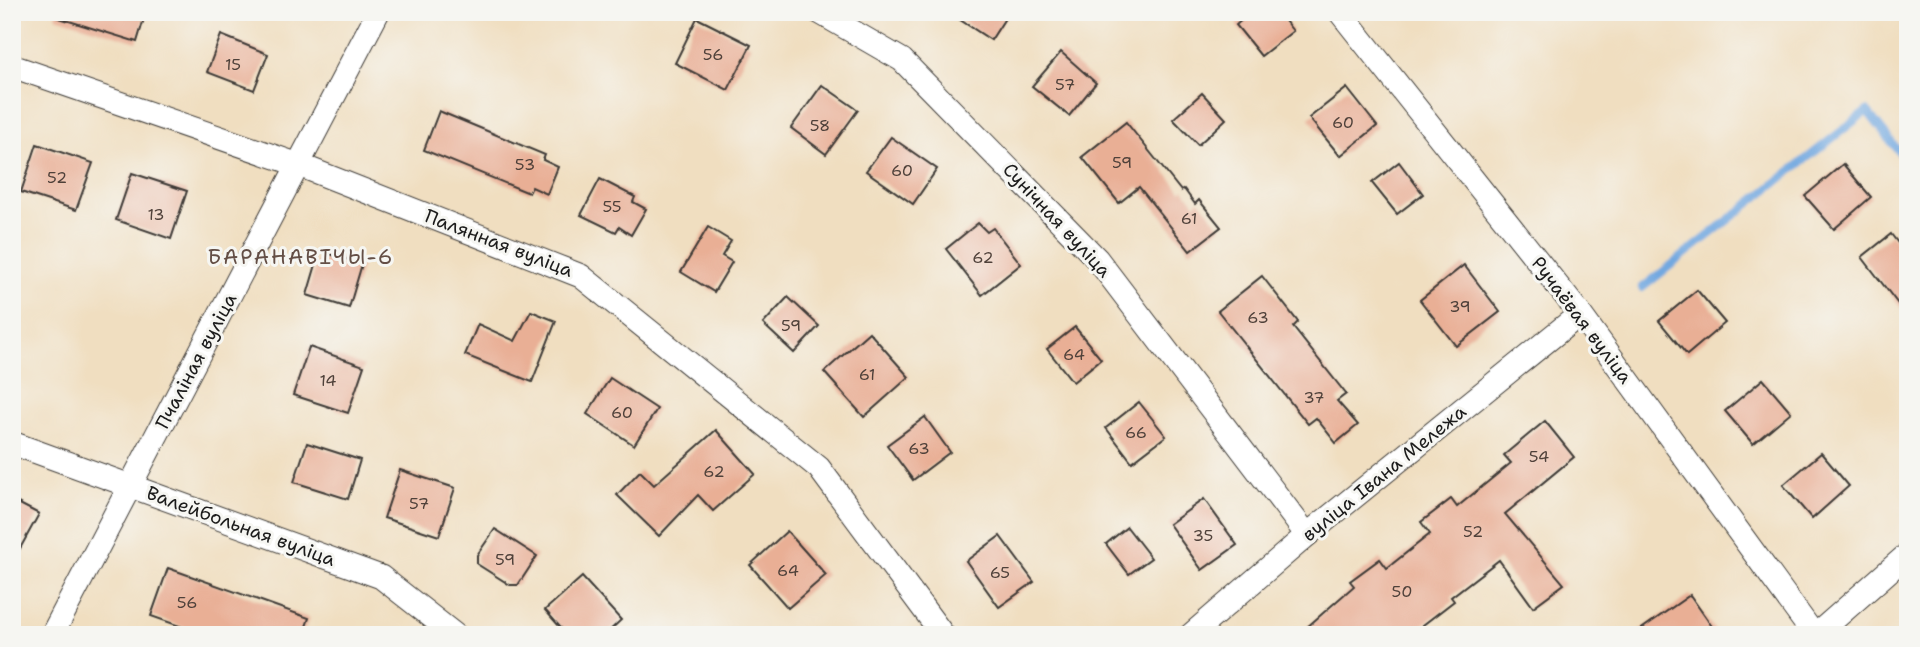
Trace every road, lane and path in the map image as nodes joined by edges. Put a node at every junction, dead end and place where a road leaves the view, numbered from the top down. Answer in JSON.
{"nodes":[{"id":1,"x":378,"y":12,"type":"edge"},
{"id":2,"x":819,"y":12,"type":"edge"},
{"id":3,"x":1340,"y":12,"type":"edge"},
{"id":4,"x":12,"y":66,"type":"edge"},
{"id":5,"x":299,"y":165,"type":"junction"},
{"id":6,"x":1580,"y":314,"type":"junction"},
{"id":7,"x":12,"y":443,"type":"edge"},
{"id":8,"x":131,"y":487,"type":"junction"},
{"id":9,"x":1307,"y":535,"type":"junction"},
{"id":10,"x":1908,"y":554,"type":"edge"},
{"id":11,"x":52,"y":635,"type":"edge"},
{"id":12,"x":455,"y":635,"type":"edge"},
{"id":13,"x":943,"y":635,"type":"edge"},
{"id":14,"x":1191,"y":635,"type":"edge"},
{"id":15,"x":1815,"y":635,"type":"edge"}],
"edges":[{"from":1,"to":5,"type":"street","name":"Пчаліная вуліца"},
{"from":2,"to":9,"type":"street","name":"Сунічная вуліца"},
{"from":3,"to":6,"type":"street","name":"Ручаёвая вуліца"},
{"from":4,"to":5,"type":"street","name":"Палянная вуліца"},
{"from":5,"to":8,"type":"street","name":"Пчаліная вуліца"},
{"from":5,"to":13,"type":"street","name":"Палянная вуліца"},
{"from":6,"to":9,"type":"street","name":"вуліца Івана Мележа"},
{"from":6,"to":15,"type":"street","name":"Ручаёвая вуліца"},
{"from":7,"to":8,"type":"street","name":"Валейбольная вуліца"},
{"from":8,"to":11,"type":"street","name":"Пчаліная вуліца"},
{"from":8,"to":12,"type":"street","name":"Валейбольная вуліца"},
{"from":9,"to":14,"type":"street","name":"вуліца Івана Мележа"},
{"from":10,"to":15,"type":"street"}]}
